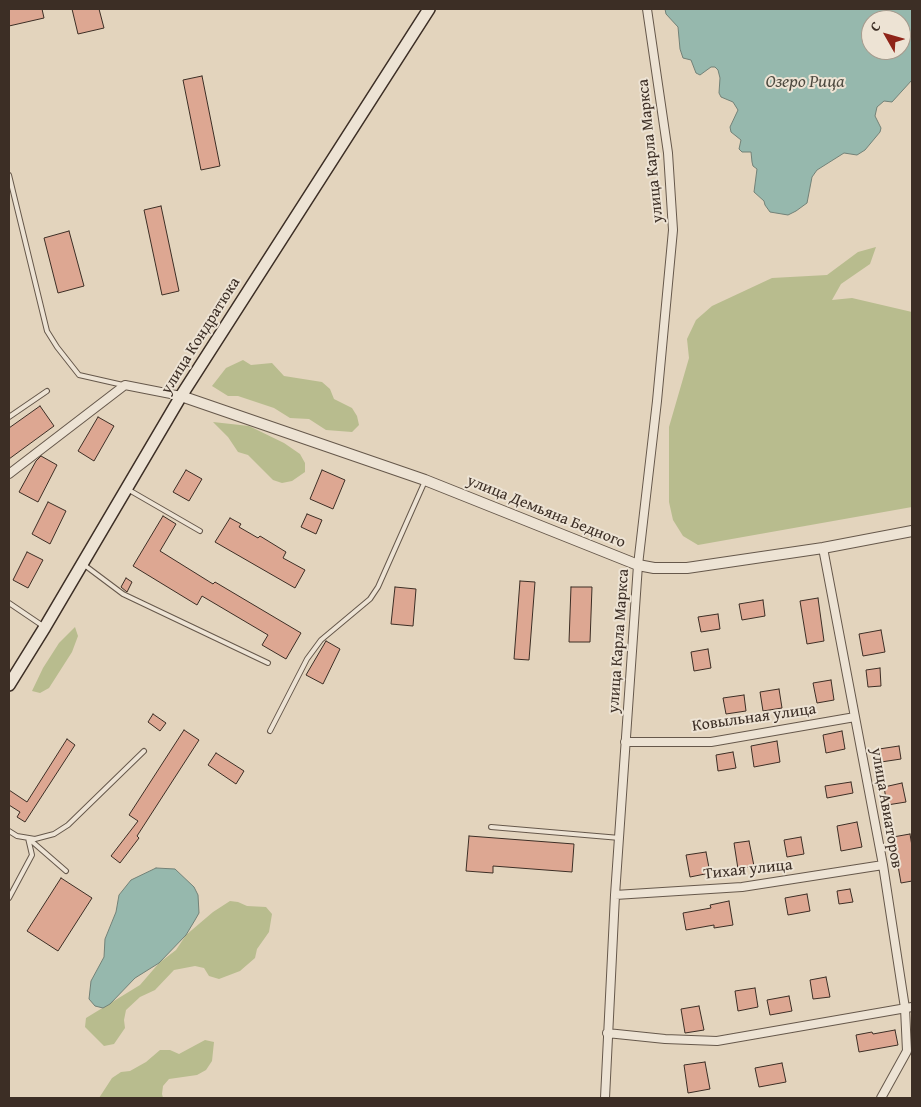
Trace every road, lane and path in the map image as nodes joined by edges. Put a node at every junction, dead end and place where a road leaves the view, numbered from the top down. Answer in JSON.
{"nodes":[{"id":1,"x":429,"y":9,"type":"edge"},
{"id":2,"x":647,"y":9,"type":"edge"},
{"id":3,"x":9,"y":175,"type":"edge"},
{"id":4,"x":125,"y":385,"type":"junction"},
{"id":5,"x":47,"y":391,"type":"dead end"},
{"id":6,"x":181,"y":396,"type":"junction"},
{"id":7,"x":9,"y":418,"type":"edge"},
{"id":8,"x":9,"y":474,"type":"edge"},
{"id":9,"x":425,"y":480,"type":"junction"},
{"id":10,"x":127,"y":488,"type":"junction"},
{"id":11,"x":200,"y":531,"type":"dead end"},
{"id":12,"x":912,"y":531,"type":"edge"},
{"id":13,"x":823,"y":548,"type":"junction"},
{"id":14,"x":82,"y":564,"type":"junction"},
{"id":15,"x":638,"y":565,"type":"junction"},
{"id":16,"x":9,"y":603,"type":"edge"},
{"id":17,"x":45,"y":627,"type":"junction"},
{"id":18,"x":268,"y":663,"type":"dead end"},
{"id":19,"x":9,"y":685,"type":"edge"},
{"id":20,"x":855,"y":717,"type":"junction"},
{"id":21,"x":270,"y":731,"type":"dead end"},
{"id":22,"x":626,"y":742,"type":"junction"},
{"id":23,"x":144,"y":751,"type":"dead end"},
{"id":24,"x":491,"y":827,"type":"dead end"},
{"id":25,"x":9,"y":832,"type":"edge"},
{"id":26,"x":28,"y":838,"type":"junction"},
{"id":27,"x":620,"y":838,"type":"junction"},
{"id":28,"x":883,"y":865,"type":"junction"},
{"id":29,"x":66,"y":871,"type":"dead end"},
{"id":30,"x":615,"y":895,"type":"junction"},
{"id":31,"x":9,"y":898,"type":"edge"},
{"id":32,"x":908,"y":1008,"type":"edge"},
{"id":33,"x":607,"y":1033,"type":"junction"},
{"id":34,"x":605,"y":1098,"type":"edge"},
{"id":35,"x":881,"y":1098,"type":"edge"}],
"edges":[{"from":1,"to":6,"type":"main road","name":"улица Кондратюка"},
{"from":2,"to":15,"type":"street","name":"улица Карла Маркса"},
{"from":3,"to":4,"type":"lane"},
{"from":4,"to":6,"type":"street"},
{"from":4,"to":8,"type":"street"},
{"from":5,"to":7,"type":"lane"},
{"from":6,"to":9,"type":"street","name":"улица Демьяна Бедного"},
{"from":6,"to":10,"type":"main road","name":"улица Кондратюка"},
{"from":9,"to":15,"type":"street","name":"улица Демьяна Бедного"},
{"from":9,"to":21,"type":"lane"},
{"from":10,"to":11,"type":"lane"},
{"from":10,"to":14,"type":"main road","name":"улица Кондратюка"},
{"from":12,"to":13,"type":"street","name":"улица Демьяна Бедного"},
{"from":13,"to":15,"type":"street","name":"улица Демьяна Бедного"},
{"from":13,"to":20,"type":"street","name":"улица Авиаторов"},
{"from":14,"to":17,"type":"main road","name":"улица Кондратюка"},
{"from":14,"to":18,"type":"lane"},
{"from":15,"to":22,"type":"street","name":"улица Карла Маркса"},
{"from":16,"to":17,"type":"lane"},
{"from":17,"to":19,"type":"main road","name":"улица Кондратюка"},
{"from":20,"to":22,"type":"street","name":"Ковыльная улица"},
{"from":20,"to":28,"type":"street","name":"улица Авиаторов"},
{"from":22,"to":27,"type":"street","name":"улица Карла Маркса"},
{"from":23,"to":26,"type":"lane"},
{"from":24,"to":27,"type":"lane"},
{"from":25,"to":26,"type":"lane"},
{"from":26,"to":29,"type":"lane"},
{"from":26,"to":31,"type":"lane"},
{"from":27,"to":30,"type":"street","name":"улица Карла Маркса"},
{"from":28,"to":30,"type":"street","name":"Тихая улица"},
{"from":28,"to":32,"type":"street","name":"улица Авиаторов"},
{"from":30,"to":33,"type":"street","name":"улица Карла Маркса"},
{"from":32,"to":33,"type":"street"},
{"from":32,"to":35,"type":"street","name":"улица Авиаторов"},
{"from":33,"to":34,"type":"street","name":"улица Карла Маркса"}]}
